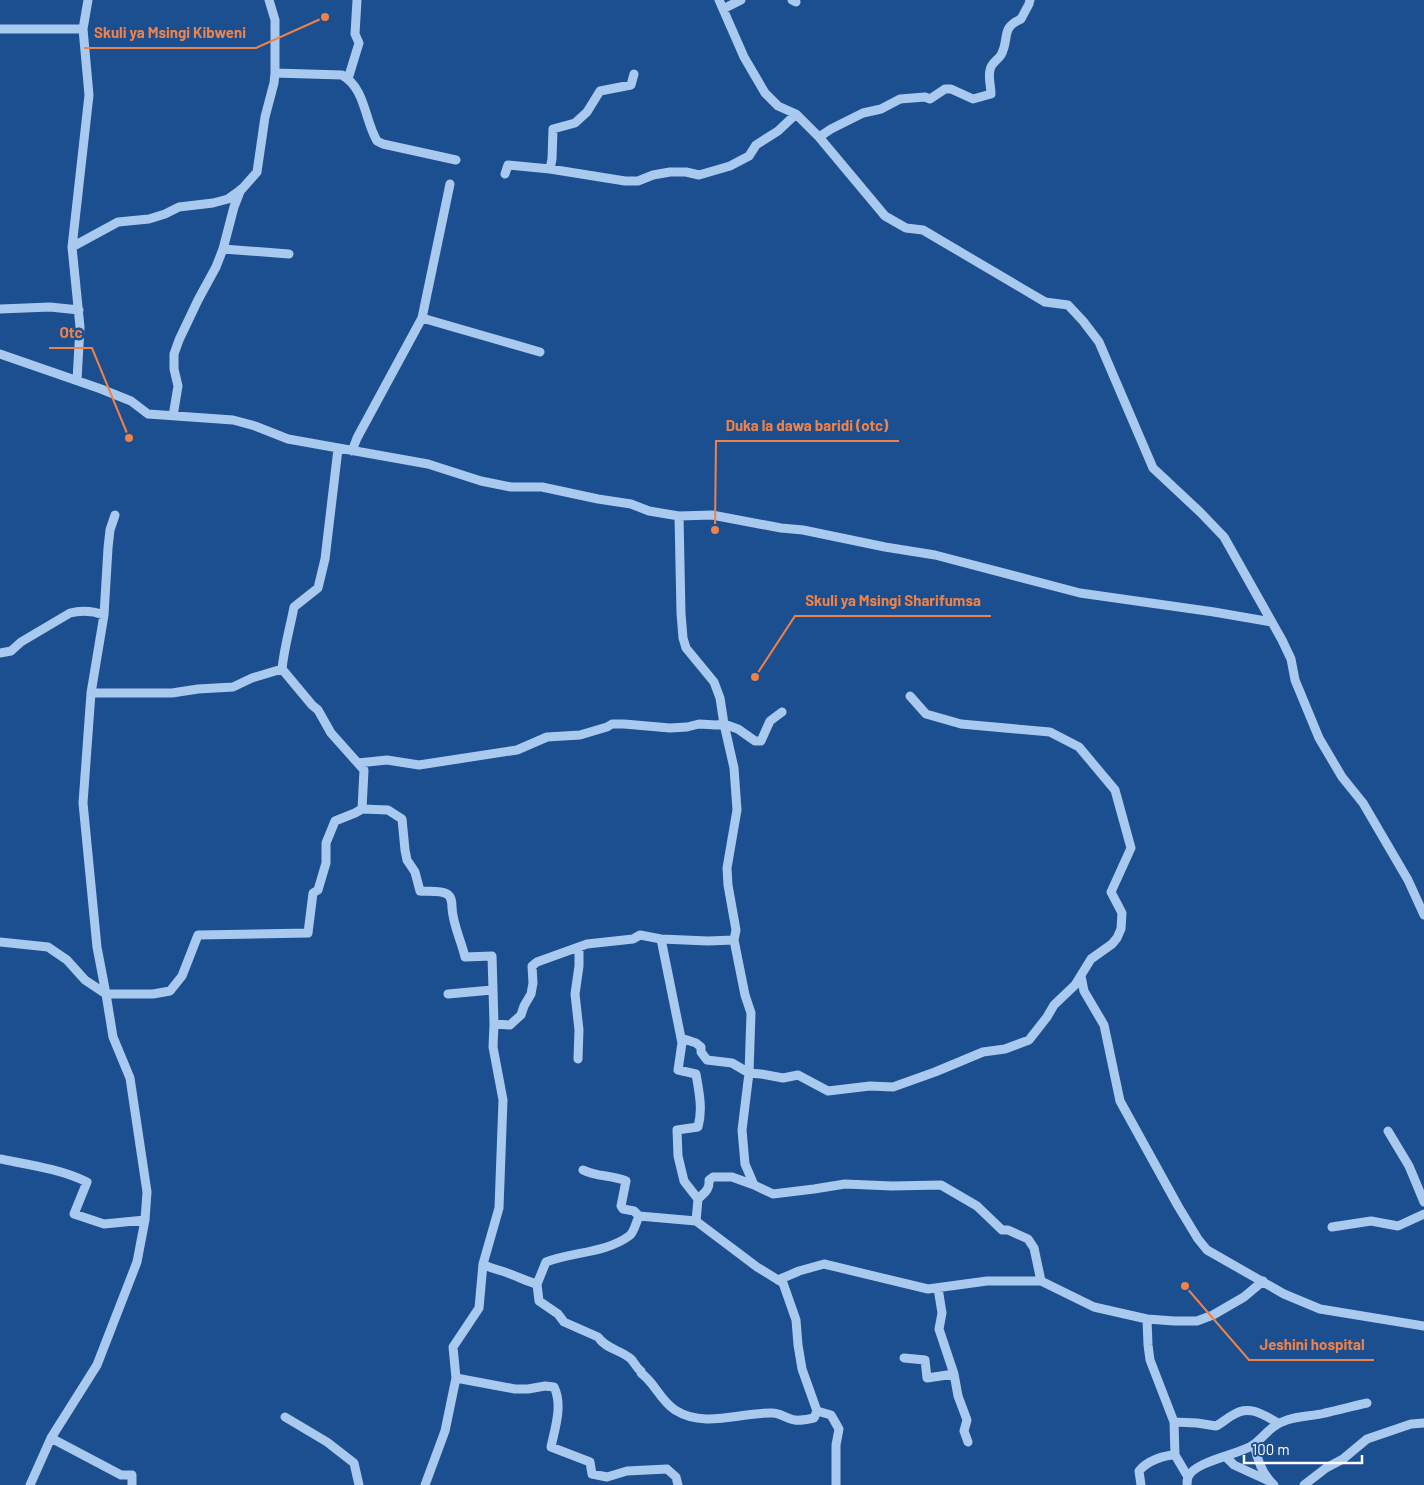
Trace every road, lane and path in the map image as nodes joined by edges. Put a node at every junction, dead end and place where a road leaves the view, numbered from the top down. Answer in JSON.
{"nodes":[{"id":1,"x":88,"y":0,"type":"edge"},
{"id":2,"x":269,"y":0,"type":"edge"},
{"id":3,"x":357,"y":0,"type":"edge"},
{"id":4,"x":719,"y":0,"type":"edge"},
{"id":5,"x":741,"y":0,"type":"edge"},
{"id":6,"x":1030,"y":0,"type":"edge"},
{"id":7,"x":723,"y":9,"type":"junction"},
{"id":8,"x":0,"y":28,"type":"edge"},
{"id":9,"x":83,"y":30,"type":"junction"},
{"id":10,"x":275,"y":73,"type":"junction"},
{"id":11,"x":634,"y":74,"type":"dead end"},
{"id":12,"x":348,"y":79,"type":"junction"},
{"id":13,"x":796,"y":114,"type":"junction"},
{"id":14,"x":819,"y":137,"type":"junction"},
{"id":15,"x":456,"y":160,"type":"dead end"},
{"id":16,"x":550,"y":169,"type":"junction"},
{"id":17,"x":505,"y":174,"type":"dead end"},
{"id":18,"x":450,"y":184,"type":"dead end"},
{"id":19,"x":242,"y":189,"type":"junction"},
{"id":20,"x":72,"y":247,"type":"junction"},
{"id":21,"x":223,"y":249,"type":"junction"},
{"id":22,"x":289,"y":254,"type":"dead end"},
{"id":23,"x":0,"y":309,"type":"edge"},
{"id":24,"x":79,"y":310,"type":"junction"},
{"id":25,"x":422,"y":318,"type":"junction"},
{"id":26,"x":540,"y":352,"type":"dead end"},
{"id":27,"x":1,"y":357,"type":"edge"},
{"id":28,"x":78,"y":380,"type":"junction"},
{"id":29,"x":173,"y":416,"type":"junction"},
{"id":30,"x":338,"y":449,"type":"junction"},
{"id":31,"x":352,"y":451,"type":"junction"},
{"id":32,"x":115,"y":515,"type":"dead end"},
{"id":33,"x":679,"y":516,"type":"junction"},
{"id":34,"x":104,"y":615,"type":"junction"},
{"id":35,"x":1272,"y":622,"type":"junction"},
{"id":36,"x":0,"y":653,"type":"edge"},
{"id":37,"x":282,"y":669,"type":"junction"},
{"id":38,"x":91,"y":693,"type":"junction"},
{"id":39,"x":910,"y":696,"type":"dead end"},
{"id":40,"x":782,"y":712,"type":"dead end"},
{"id":41,"x":724,"y":724,"type":"junction"},
{"id":42,"x":358,"y":763,"type":"junction"},
{"id":43,"x":362,"y":808,"type":"junction"},
{"id":44,"x":1424,"y":915,"type":"edge"},
{"id":45,"x":661,"y":939,"type":"junction"},
{"id":46,"x":734,"y":940,"type":"junction"},
{"id":47,"x":0,"y":942,"type":"edge"},
{"id":48,"x":579,"y":947,"type":"junction"},
{"id":49,"x":1081,"y":976,"type":"junction"},
{"id":50,"x":492,"y":990,"type":"junction"},
{"id":51,"x":106,"y":994,"type":"junction"},
{"id":52,"x":448,"y":994,"type":"dead end"},
{"id":53,"x":494,"y":1024,"type":"junction"},
{"id":54,"x":681,"y":1038,"type":"junction"},
{"id":55,"x":578,"y":1059,"type":"dead end"},
{"id":56,"x":749,"y":1073,"type":"junction"},
{"id":57,"x":1388,"y":1132,"type":"dead end"},
{"id":58,"x":0,"y":1159,"type":"edge"},
{"id":59,"x":583,"y":1170,"type":"dead end"},
{"id":60,"x":754,"y":1185,"type":"junction"},
{"id":61,"x":698,"y":1199,"type":"junction"},
{"id":62,"x":1424,"y":1202,"type":"edge"},
{"id":63,"x":1424,"y":1214,"type":"edge"},
{"id":64,"x":639,"y":1216,"type":"junction"},
{"id":65,"x":145,"y":1220,"type":"junction"},
{"id":66,"x":696,"y":1221,"type":"junction"},
{"id":67,"x":1332,"y":1227,"type":"dead end"},
{"id":68,"x":483,"y":1264,"type":"junction"},
{"id":69,"x":778,"y":1280,"type":"junction"},
{"id":70,"x":1263,"y":1281,"type":"junction"},
{"id":71,"x":1041,"y":1282,"type":"junction"},
{"id":72,"x":537,"y":1284,"type":"junction"},
{"id":73,"x":938,"y":1288,"type":"junction"},
{"id":74,"x":1147,"y":1319,"type":"junction"},
{"id":75,"x":1424,"y":1326,"type":"edge"},
{"id":76,"x":904,"y":1358,"type":"dead end"},
{"id":77,"x":954,"y":1374,"type":"junction"},
{"id":78,"x":456,"y":1378,"type":"junction"},
{"id":79,"x":1367,"y":1403,"type":"dead end"},
{"id":80,"x":817,"y":1411,"type":"junction"},
{"id":81,"x":285,"y":1417,"type":"dead end"},
{"id":82,"x":1174,"y":1422,"type":"junction"},
{"id":83,"x":1424,"y":1422,"type":"edge"},
{"id":84,"x":1278,"y":1423,"type":"junction"},
{"id":85,"x":51,"y":1438,"type":"junction"},
{"id":86,"x":968,"y":1442,"type":"dead end"},
{"id":87,"x":1254,"y":1444,"type":"junction"},
{"id":88,"x":1175,"y":1455,"type":"junction"},
{"id":89,"x":1225,"y":1456,"type":"junction"},
{"id":90,"x":1187,"y":1481,"type":"edge"},
{"id":91,"x":1272,"y":1483,"type":"edge"},
{"id":92,"x":30,"y":1485,"type":"edge"},
{"id":93,"x":132,"y":1485,"type":"edge"},
{"id":94,"x":360,"y":1485,"type":"edge"},
{"id":95,"x":425,"y":1485,"type":"edge"},
{"id":96,"x":678,"y":1485,"type":"edge"},
{"id":97,"x":836,"y":1485,"type":"edge"},
{"id":98,"x":1141,"y":1485,"type":"edge"},
{"id":99,"x":1304,"y":1485,"type":"edge"}],
"edges":[{"from":1,"to":9,"type":"street"},
{"from":2,"to":10,"type":"street"},
{"from":3,"to":12,"type":"street"},
{"from":4,"to":7,"type":"street"},
{"from":5,"to":7,"type":"street"},
{"from":6,"to":14,"type":"street"},
{"from":7,"to":13,"type":"street"},
{"from":8,"to":9,"type":"street"},
{"from":9,"to":20,"type":"street"},
{"from":10,"to":12,"type":"street"},
{"from":10,"to":19,"type":"street"},
{"from":11,"to":16,"type":"street"},
{"from":12,"to":15,"type":"street"},
{"from":13,"to":14,"type":"street"},
{"from":13,"to":16,"type":"street"},
{"from":14,"to":35,"type":"street"},
{"from":16,"to":17,"type":"street"},
{"from":18,"to":25,"type":"street"},
{"from":19,"to":20,"type":"street"},
{"from":19,"to":21,"type":"street"},
{"from":20,"to":24,"type":"street"},
{"from":21,"to":22,"type":"street"},
{"from":21,"to":29,"type":"street"},
{"from":23,"to":24,"type":"street"},
{"from":24,"to":28,"type":"street"},
{"from":25,"to":26,"type":"street"},
{"from":25,"to":31,"type":"street"},
{"from":27,"to":28,"type":"street"},
{"from":28,"to":29,"type":"street"},
{"from":29,"to":30,"type":"street"},
{"from":30,"to":31,"type":"street"},
{"from":30,"to":37,"type":"street"},
{"from":31,"to":33,"type":"street"},
{"from":32,"to":34,"type":"street"},
{"from":33,"to":35,"type":"street"},
{"from":33,"to":41,"type":"street"},
{"from":34,"to":36,"type":"street"},
{"from":34,"to":38,"type":"street"},
{"from":35,"to":44,"type":"street"},
{"from":37,"to":38,"type":"street"},
{"from":37,"to":42,"type":"street"},
{"from":38,"to":51,"type":"street"},
{"from":39,"to":49,"type":"street"},
{"from":40,"to":41,"type":"street"},
{"from":41,"to":42,"type":"street"},
{"from":41,"to":46,"type":"street"},
{"from":42,"to":43,"type":"street"},
{"from":43,"to":50,"type":"street"},
{"from":43,"to":51,"type":"street"},
{"from":45,"to":46,"type":"street"},
{"from":45,"to":48,"type":"street"},
{"from":45,"to":54,"type":"street"},
{"from":46,"to":56,"type":"street"},
{"from":47,"to":51,"type":"street"},
{"from":48,"to":53,"type":"street"},
{"from":48,"to":55,"type":"street"},
{"from":49,"to":56,"type":"street"},
{"from":49,"to":70,"type":"street"},
{"from":50,"to":52,"type":"street"},
{"from":50,"to":53,"type":"street"},
{"from":51,"to":65,"type":"street"},
{"from":53,"to":68,"type":"street"},
{"from":54,"to":56,"type":"street"},
{"from":54,"to":61,"type":"street"},
{"from":56,"to":60,"type":"street"},
{"from":57,"to":62,"type":"street"},
{"from":58,"to":65,"type":"street"},
{"from":59,"to":64,"type":"street"},
{"from":60,"to":61,"type":"street"},
{"from":60,"to":71,"type":"street"},
{"from":61,"to":66,"type":"street"},
{"from":63,"to":67,"type":"street"},
{"from":64,"to":66,"type":"street"},
{"from":64,"to":72,"type":"street"},
{"from":65,"to":85,"type":"street"},
{"from":66,"to":69,"type":"street"},
{"from":68,"to":72,"type":"street"},
{"from":68,"to":78,"type":"street"},
{"from":69,"to":73,"type":"street"},
{"from":69,"to":80,"type":"street"},
{"from":70,"to":74,"type":"street"},
{"from":70,"to":75,"type":"street"},
{"from":71,"to":73,"type":"street"},
{"from":71,"to":74,"type":"street"},
{"from":72,"to":80,"type":"street"},
{"from":73,"to":77,"type":"street"},
{"from":74,"to":82,"type":"street"},
{"from":76,"to":77,"type":"street"},
{"from":77,"to":86,"type":"street"},
{"from":78,"to":95,"type":"street"},
{"from":78,"to":96,"type":"street"},
{"from":79,"to":84,"type":"street"},
{"from":80,"to":97,"type":"street"},
{"from":81,"to":94,"type":"street"},
{"from":82,"to":84,"type":"street"},
{"from":82,"to":88,"type":"street"},
{"from":83,"to":99,"type":"street"},
{"from":84,"to":87,"type":"street"},
{"from":85,"to":92,"type":"street"},
{"from":85,"to":93,"type":"street"},
{"from":87,"to":89,"type":"street"},
{"from":87,"to":91,"type":"street"},
{"from":88,"to":90,"type":"street"},
{"from":88,"to":98,"type":"street"},
{"from":89,"to":90,"type":"street"},
{"from":89,"to":91,"type":"street"}]}
